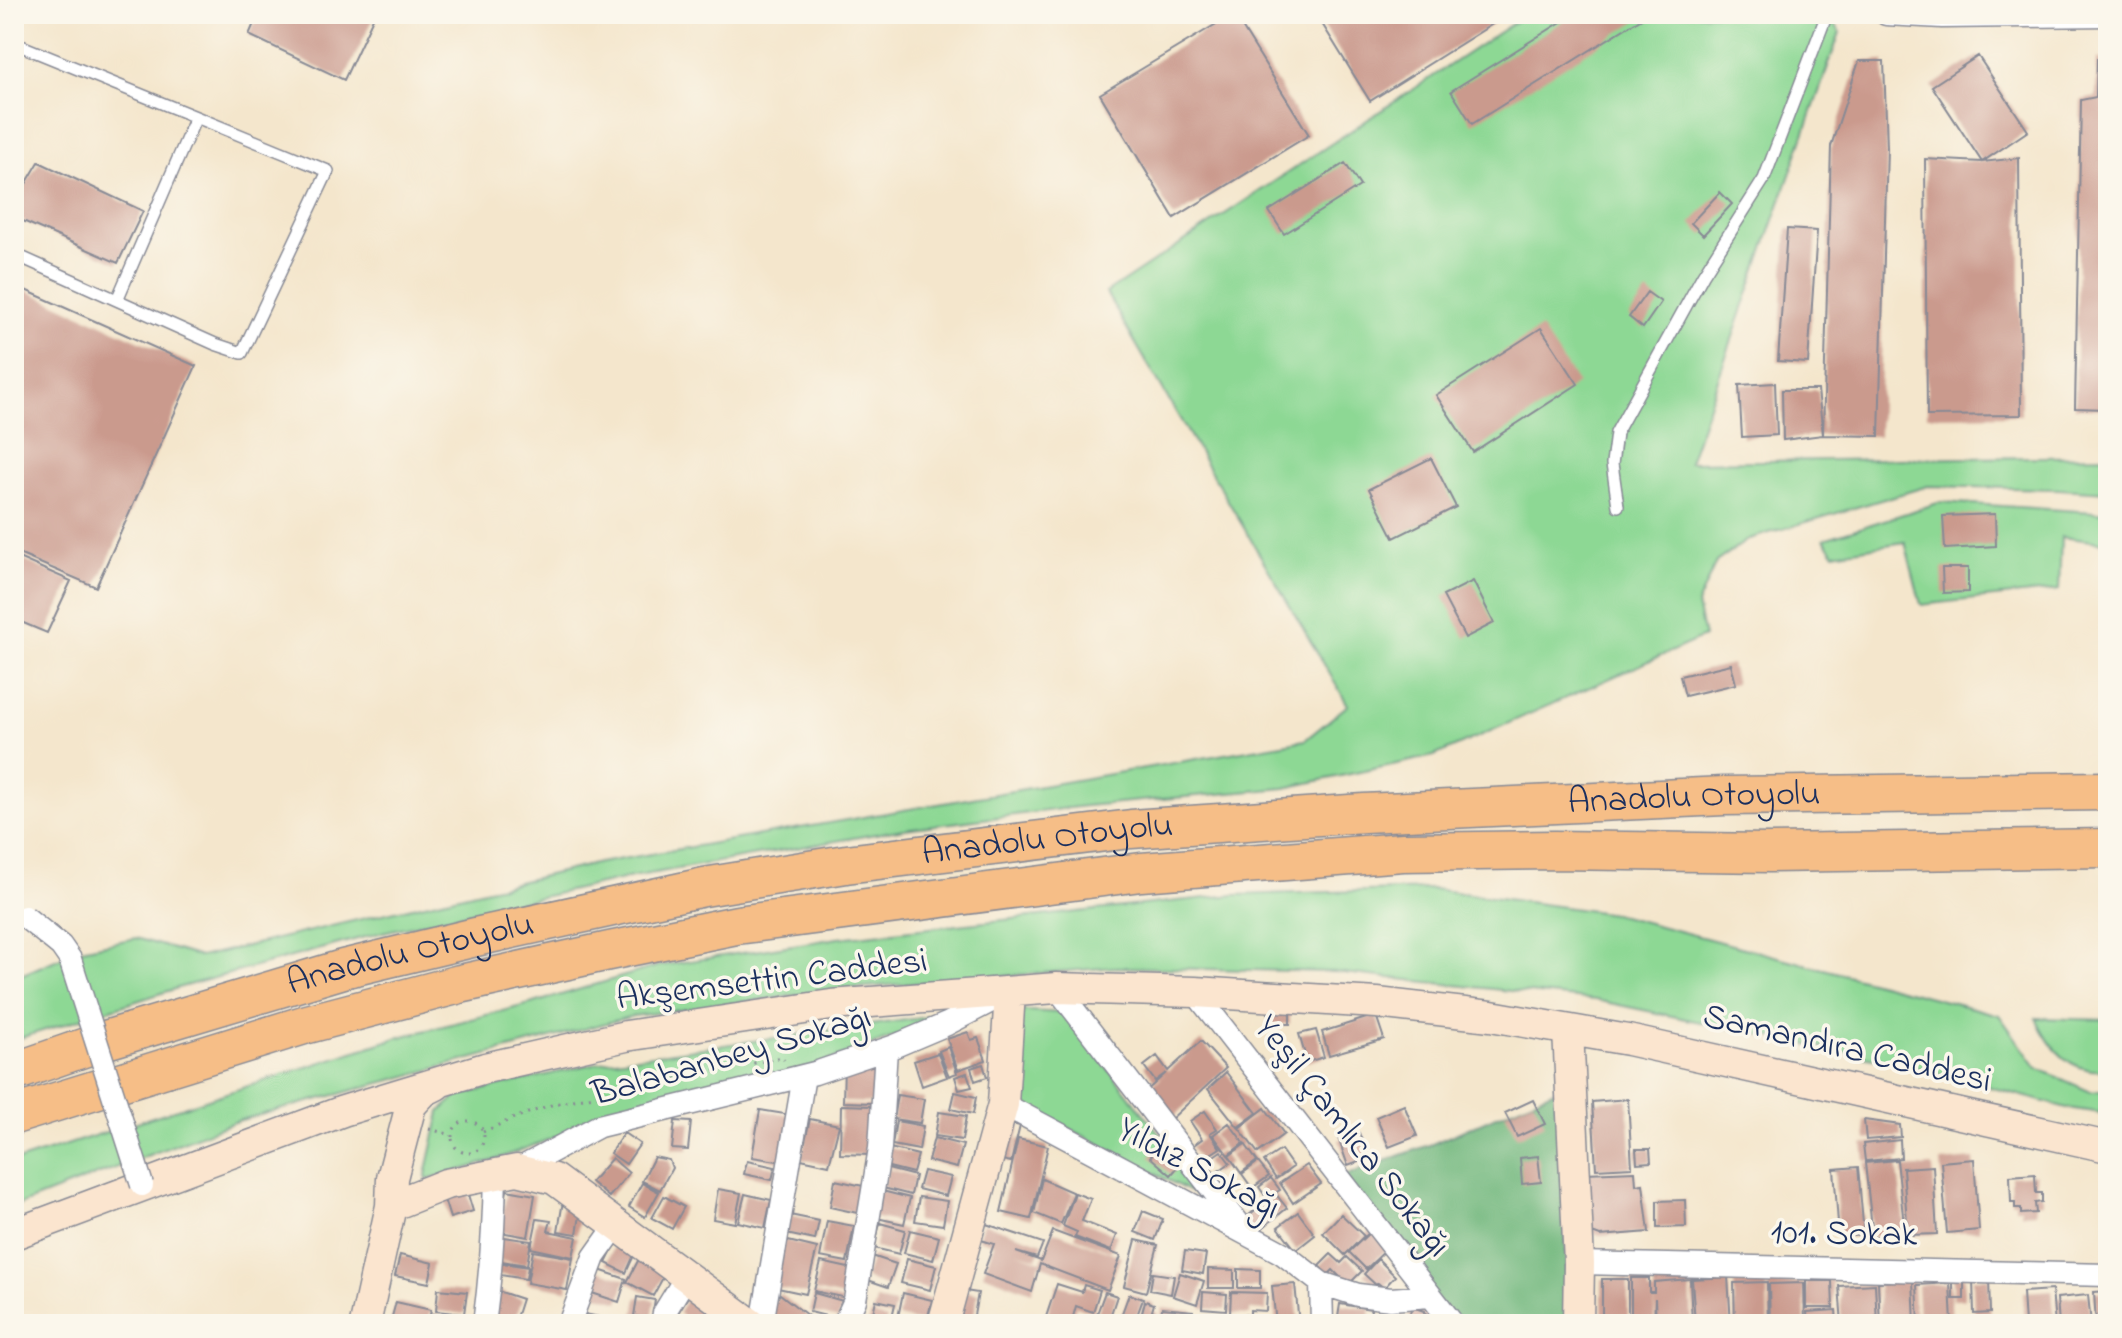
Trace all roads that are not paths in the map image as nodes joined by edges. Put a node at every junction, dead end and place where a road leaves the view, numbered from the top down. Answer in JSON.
{"nodes":[{"id":1,"x":1827,"y":14,"type":"edge"},
{"id":2,"x":1886,"y":14,"type":"edge"},
{"id":3,"x":2108,"y":15,"type":"edge"},
{"id":4,"x":14,"y":43,"type":"edge"},
{"id":5,"x":196,"y":117,"type":"junction"},
{"id":6,"x":14,"y":254,"type":"edge"},
{"id":7,"x":117,"y":300,"type":"junction"},
{"id":8,"x":1618,"y":506,"type":"dead end"},
{"id":9,"x":2108,"y":791,"type":"edge"},
{"id":10,"x":2108,"y":848,"type":"edge"},
{"id":11,"x":20,"y":915,"type":"edge"},
{"id":12,"x":609,"y":951,"type":"junction"},
{"id":13,"x":343,"y":969,"type":"junction"},
{"id":14,"x":1057,"y":988,"type":"junction"},
{"id":15,"x":1010,"y":992,"type":"junction"},
{"id":16,"x":1195,"y":992,"type":"junction"},
{"id":17,"x":1568,"y":1030,"type":"junction"},
{"id":18,"x":886,"y":1049,"type":"junction"},
{"id":19,"x":14,"y":1055,"type":"edge"},
{"id":20,"x":14,"y":1072,"type":"edge"},
{"id":21,"x":797,"y":1077,"type":"junction"},
{"id":22,"x":441,"y":1082,"type":"junction"},
{"id":23,"x":1003,"y":1104,"type":"junction"},
{"id":24,"x":14,"y":1115,"type":"edge"},
{"id":25,"x":14,"y":1136,"type":"edge"},
{"id":26,"x":2108,"y":1147,"type":"edge"},
{"id":27,"x":506,"y":1173,"type":"junction"},
{"id":28,"x":142,"y":1185,"type":"junction"},
{"id":29,"x":391,"y":1206,"type":"junction"},
{"id":30,"x":616,"y":1226,"type":"junction"},
{"id":31,"x":14,"y":1234,"type":"edge"},
{"id":32,"x":1248,"y":1236,"type":"junction"},
{"id":33,"x":1579,"y":1263,"type":"junction"},
{"id":34,"x":2108,"y":1275,"type":"edge"},
{"id":35,"x":686,"y":1277,"type":"junction"},
{"id":36,"x":1321,"y":1283,"type":"junction"},
{"id":37,"x":1430,"y":1296,"type":"junction"},
{"id":38,"x":365,"y":1324,"type":"edge"},
{"id":39,"x":484,"y":1324,"type":"edge"},
{"id":40,"x":569,"y":1324,"type":"edge"},
{"id":41,"x":662,"y":1324,"type":"edge"},
{"id":42,"x":751,"y":1324,"type":"edge"},
{"id":43,"x":762,"y":1324,"type":"edge"},
{"id":44,"x":844,"y":1324,"type":"edge"},
{"id":45,"x":943,"y":1324,"type":"edge"},
{"id":46,"x":1322,"y":1324,"type":"edge"},
{"id":47,"x":1453,"y":1324,"type":"edge"},
{"id":48,"x":1578,"y":1324,"type":"edge"}],
"edges":[{"from":1,"to":8,"type":"lane"},
{"from":2,"to":3,"type":"street"},
{"from":4,"to":5,"type":"lane"},
{"from":5,"to":7,"type":"lane"},
{"from":5,"to":7,"type":"lane"},
{"from":6,"to":7,"type":"lane"},
{"from":9,"to":13,"type":"highway","name":"Anadolu Otoyolu"},
{"from":10,"to":12,"type":"highway","name":"Anadolu Otoyolu"},
{"from":11,"to":28,"type":"street","bridge":true},
{"from":12,"to":24,"type":"highway","name":"Anadolu Otoyolu"},
{"from":12,"to":25,"type":"highway"},
{"from":13,"to":19,"type":"highway"},
{"from":13,"to":20,"type":"highway","name":"Anadolu Otoyolu"},
{"from":14,"to":15,"type":"main road","name":"Akşemsettin Caddesi"},
{"from":14,"to":16,"type":"main road","name":"Akşemsettin Caddesi"},
{"from":14,"to":32,"type":"street"},
{"from":15,"to":18,"type":"street","name":"Balabanbey Sokağı"},
{"from":15,"to":22,"type":"main road","name":"Akşemsettin Caddesi"},
{"from":15,"to":23,"type":"main road"},
{"from":16,"to":17,"type":"main road","name":"Akşemsettin Caddesi"},
{"from":16,"to":37,"type":"street","name":"Yeşil Çamlıca Sokağı"},
{"from":17,"to":26,"type":"main road","name":"Samandıra Caddesi"},
{"from":17,"to":33,"type":"main road"},
{"from":18,"to":21,"type":"street","name":"Balabanbey Sokağı"},
{"from":18,"to":44,"type":"street"},
{"from":21,"to":27,"type":"street","name":"Balabanbey Sokağı"},
{"from":21,"to":43,"type":"street"},
{"from":22,"to":28,"type":"main road","name":"Akşemsettin Caddesi"},
{"from":22,"to":29,"type":"main road"},
{"from":22,"to":29,"type":"main road"},
{"from":23,"to":32,"type":"street","name":"Yıldız Sokağı"},
{"from":23,"to":45,"type":"main road"},
{"from":27,"to":29,"type":"main road"},
{"from":27,"to":30,"type":"main road"},
{"from":27,"to":39,"type":"street"},
{"from":28,"to":31,"type":"main road","name":"Akşemsettin Caddesi"},
{"from":29,"to":38,"type":"main road"},
{"from":30,"to":35,"type":"main road"},
{"from":30,"to":40,"type":"street"},
{"from":32,"to":36,"type":"street","name":"Yıldız Sokağı"},
{"from":33,"to":34,"type":"street","name":"101. Sokak"},
{"from":33,"to":48,"type":"main road"},
{"from":35,"to":41,"type":"street"},
{"from":35,"to":42,"type":"main road"},
{"from":36,"to":37,"type":"street","name":"Yıldız Sokağı"},
{"from":36,"to":46,"type":"street"},
{"from":37,"to":47,"type":"street","name":"Yeşil Çamlıca Sokağı"}]}
